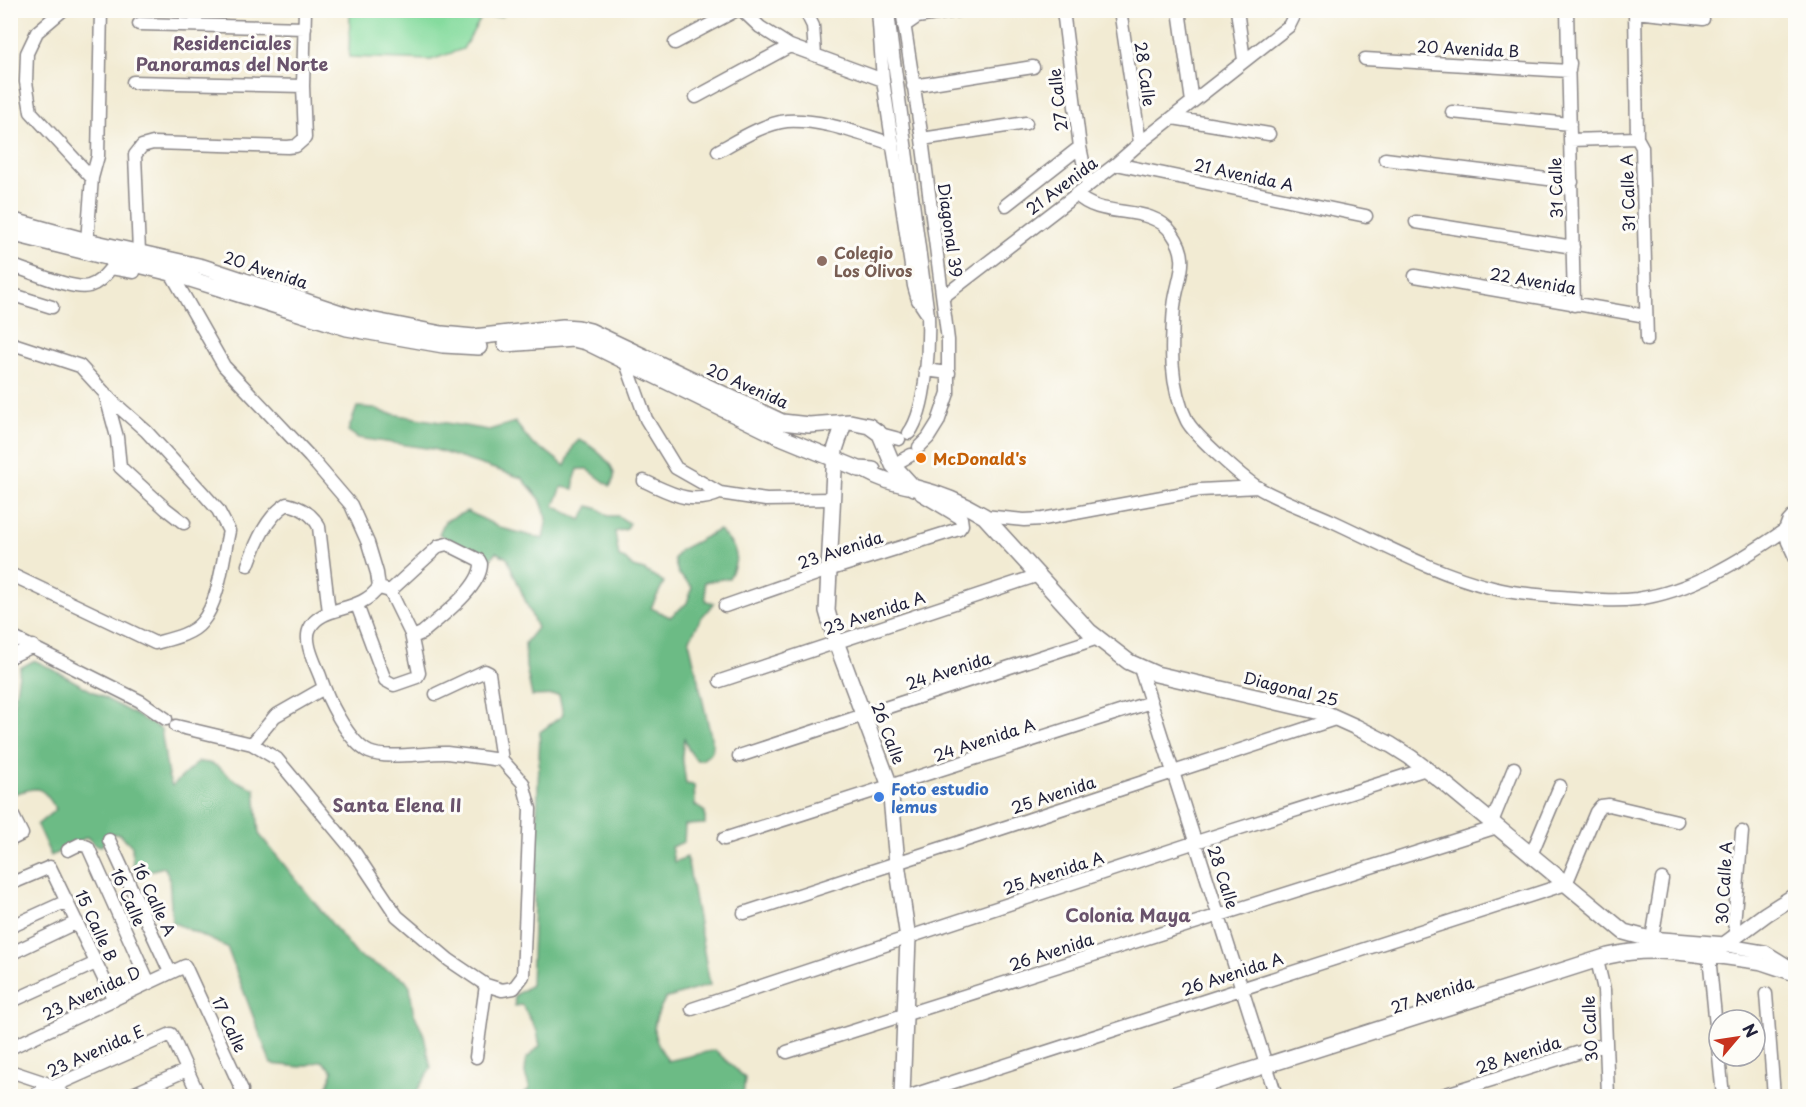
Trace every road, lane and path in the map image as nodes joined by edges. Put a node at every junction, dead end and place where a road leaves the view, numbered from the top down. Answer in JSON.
{"nodes":[{"id":1,"x":63,"y":10,"type":"edge"},
{"id":2,"x":101,"y":10,"type":"edge"},
{"id":3,"x":305,"y":10,"type":"edge"},
{"id":4,"x":737,"y":10,"type":"edge"},
{"id":5,"x":742,"y":10,"type":"edge"},
{"id":6,"x":805,"y":10,"type":"edge"},
{"id":7,"x":878,"y":10,"type":"edge"},
{"id":8,"x":888,"y":10,"type":"edge"},
{"id":9,"x":902,"y":10,"type":"edge"},
{"id":10,"x":962,"y":10,"type":"edge"},
{"id":11,"x":1063,"y":10,"type":"edge"},
{"id":12,"x":1120,"y":10,"type":"edge"},
{"id":13,"x":1179,"y":10,"type":"edge"},
{"id":14,"x":1237,"y":10,"type":"edge"},
{"id":15,"x":1294,"y":10,"type":"edge"},
{"id":16,"x":1567,"y":10,"type":"edge"},
{"id":17,"x":1575,"y":10,"type":"edge"},
{"id":18,"x":1635,"y":11,"type":"edge"},
{"id":19,"x":918,"y":14,"type":"edge"},
{"id":20,"x":1703,"y":19,"type":"dead end"},
{"id":21,"x":139,"y":24,"type":"dead end"},
{"id":22,"x":904,"y":26,"type":"junction"},
{"id":23,"x":305,"y":28,"type":"junction"},
{"id":24,"x":675,"y":43,"type":"dead end"},
{"id":25,"x":790,"y":46,"type":"junction"},
{"id":26,"x":815,"y":55,"type":"junction"},
{"id":27,"x":1365,"y":59,"type":"dead end"},
{"id":28,"x":1244,"y":60,"type":"junction"},
{"id":29,"x":1033,"y":67,"type":"dead end"},
{"id":30,"x":1569,"y":71,"type":"junction"},
{"id":31,"x":883,"y":80,"type":"junction"},
{"id":32,"x":133,"y":82,"type":"dead end"},
{"id":33,"x":303,"y":86,"type":"junction"},
{"id":34,"x":913,"y":86,"type":"junction"},
{"id":35,"x":696,"y":97,"type":"dead end"},
{"id":36,"x":1192,"y":102,"type":"junction"},
{"id":37,"x":1452,"y":112,"type":"dead end"},
{"id":38,"x":1173,"y":118,"type":"junction"},
{"id":39,"x":1026,"y":123,"type":"dead end"},
{"id":40,"x":1570,"y":124,"type":"junction"},
{"id":41,"x":1269,"y":134,"type":"dead end"},
{"id":42,"x":1637,"y":138,"type":"junction"},
{"id":43,"x":922,"y":139,"type":"junction"},
{"id":44,"x":1570,"y":140,"type":"junction"},
{"id":45,"x":1140,"y":143,"type":"junction"},
{"id":46,"x":893,"y":144,"type":"junction"},
{"id":47,"x":1080,"y":147,"type":"junction"},
{"id":48,"x":718,"y":151,"type":"dead end"},
{"id":49,"x":1384,"y":159,"type":"dead end"},
{"id":50,"x":1116,"y":164,"type":"junction"},
{"id":51,"x":92,"y":178,"type":"junction"},
{"id":52,"x":1572,"y":182,"type":"junction"},
{"id":53,"x":1088,"y":185,"type":"junction"},
{"id":54,"x":1076,"y":194,"type":"junction"},
{"id":55,"x":1005,"y":205,"type":"dead end"},
{"id":56,"x":1366,"y":216,"type":"dead end"},
{"id":57,"x":10,"y":220,"type":"edge"},
{"id":58,"x":1416,"y":222,"type":"dead end"},
{"id":59,"x":10,"y":233,"type":"edge"},
{"id":60,"x":87,"y":241,"type":"junction"},
{"id":61,"x":1574,"y":247,"type":"junction"},
{"id":62,"x":138,"y":258,"type":"junction"},
{"id":63,"x":10,"y":265,"type":"edge"},
{"id":64,"x":939,"y":269,"type":"junction"},
{"id":65,"x":171,"y":273,"type":"junction"},
{"id":66,"x":1415,"y":276,"type":"dead end"},
{"id":67,"x":968,"y":278,"type":"junction"},
{"id":68,"x":10,"y":294,"type":"edge"},
{"id":69,"x":943,"y":297,"type":"junction"},
{"id":70,"x":1574,"y":305,"type":"junction"},
{"id":71,"x":52,"y":307,"type":"dead end"},
{"id":72,"x":928,"y":315,"type":"junction"},
{"id":73,"x":1646,"y":316,"type":"junction"},
{"id":74,"x":1647,"y":340,"type":"dead end"},
{"id":75,"x":10,"y":343,"type":"edge"},
{"id":76,"x":625,"y":360,"type":"junction"},
{"id":77,"x":926,"y":370,"type":"junction"},
{"id":78,"x":949,"y":373,"type":"junction"},
{"id":79,"x":105,"y":393,"type":"junction"},
{"id":80,"x":921,"y":399,"type":"junction"},
{"id":81,"x":943,"y":407,"type":"junction"},
{"id":82,"x":844,"y":423,"type":"junction"},
{"id":83,"x":880,"y":434,"type":"junction"},
{"id":84,"x":834,"y":460,"type":"junction"},
{"id":85,"x":894,"y":465,"type":"junction"},
{"id":86,"x":864,"y":470,"type":"junction"},
{"id":87,"x":644,"y":481,"type":"dead end"},
{"id":88,"x":1258,"y":487,"type":"junction"},
{"id":89,"x":914,"y":488,"type":"junction"},
{"id":90,"x":720,"y":493,"type":"junction"},
{"id":91,"x":832,"y":499,"type":"junction"},
{"id":92,"x":1796,"y":513,"type":"edge"},
{"id":93,"x":984,"y":516,"type":"junction"},
{"id":94,"x":184,"y":523,"type":"dead end"},
{"id":95,"x":1785,"y":530,"type":"junction"},
{"id":96,"x":1796,"y":558,"type":"edge"},
{"id":97,"x":248,"y":565,"type":"dead end"},
{"id":98,"x":828,"y":570,"type":"junction"},
{"id":99,"x":10,"y":574,"type":"edge"},
{"id":100,"x":1039,"y":575,"type":"junction"},
{"id":101,"x":384,"y":589,"type":"junction"},
{"id":102,"x":357,"y":605,"type":"junction"},
{"id":103,"x":724,"y":606,"type":"dead end"},
{"id":104,"x":329,"y":612,"type":"junction"},
{"id":105,"x":411,"y":634,"type":"junction"},
{"id":106,"x":1098,"y":638,"type":"junction"},
{"id":107,"x":13,"y":639,"type":"edge"},
{"id":108,"x":836,"y":642,"type":"junction"},
{"id":109,"x":33,"y":646,"type":"junction"},
{"id":110,"x":10,"y":657,"type":"edge"},
{"id":111,"x":1140,"y":668,"type":"junction"},
{"id":112,"x":720,"y":681,"type":"dead end"},
{"id":113,"x":324,"y":688,"type":"junction"},
{"id":114,"x":436,"y":694,"type":"dead end"},
{"id":115,"x":1151,"y":702,"type":"junction"},
{"id":116,"x":862,"y":716,"type":"junction"},
{"id":117,"x":1338,"y":718,"type":"junction"},
{"id":118,"x":252,"y":744,"type":"junction"},
{"id":119,"x":739,"y":756,"type":"dead end"},
{"id":120,"x":502,"y":760,"type":"junction"},
{"id":121,"x":1514,"y":768,"type":"dead end"},
{"id":122,"x":1426,"y":769,"type":"junction"},
{"id":123,"x":1173,"y":772,"type":"junction"},
{"id":124,"x":890,"y":786,"type":"junction"},
{"id":125,"x":1560,"y":786,"type":"dead end"},
{"id":126,"x":10,"y":810,"type":"edge"},
{"id":127,"x":1677,"y":821,"type":"dead end"},
{"id":128,"x":1494,"y":824,"type":"junction"},
{"id":129,"x":1742,"y":832,"type":"dead end"},
{"id":130,"x":16,"y":838,"type":"edge"},
{"id":131,"x":724,"y":839,"type":"dead end"},
{"id":132,"x":109,"y":840,"type":"dead end"},
{"id":133,"x":1196,"y":842,"type":"junction"},
{"id":134,"x":68,"y":850,"type":"dead end"},
{"id":135,"x":1532,"y":855,"type":"junction"},
{"id":136,"x":897,"y":863,"type":"junction"},
{"id":137,"x":1662,"y":879,"type":"dead end"},
{"id":138,"x":10,"y":884,"type":"edge"},
{"id":139,"x":1566,"y":884,"type":"junction"},
{"id":140,"x":1796,"y":895,"type":"edge"},
{"id":141,"x":67,"y":901,"type":"junction"},
{"id":142,"x":744,"y":913,"type":"dead end"},
{"id":143,"x":1219,"y":915,"type":"junction"},
{"id":144,"x":77,"y":922,"type":"junction"},
{"id":145,"x":10,"y":927,"type":"edge"},
{"id":146,"x":1631,"y":935,"type":"junction"},
{"id":147,"x":1738,"y":935,"type":"junction"},
{"id":148,"x":908,"y":938,"type":"junction"},
{"id":149,"x":1652,"y":939,"type":"junction"},
{"id":150,"x":1725,"y":945,"type":"junction"},
{"id":151,"x":1629,"y":952,"type":"junction"},
{"id":152,"x":10,"y":954,"type":"edge"},
{"id":153,"x":1709,"y":956,"type":"junction"},
{"id":154,"x":1597,"y":960,"type":"junction"},
{"id":155,"x":96,"y":963,"type":"junction"},
{"id":156,"x":185,"y":966,"type":"joint"},
{"id":157,"x":171,"y":972,"type":"junction"},
{"id":158,"x":1796,"y":973,"type":"edge"},
{"id":159,"x":149,"y":982,"type":"junction"},
{"id":160,"x":486,"y":985,"type":"junction"},
{"id":161,"x":1241,"y":987,"type":"junction"},
{"id":162,"x":1766,"y":994,"type":"dead end"},
{"id":163,"x":114,"y":1000,"type":"junction"},
{"id":164,"x":10,"y":1002,"type":"edge"},
{"id":165,"x":692,"y":1009,"type":"dead end"},
{"id":166,"x":905,"y":1015,"type":"junction"},
{"id":167,"x":1606,"y":1044,"type":"junction"},
{"id":168,"x":10,"y":1048,"type":"edge"},
{"id":169,"x":787,"y":1052,"type":"dead end"},
{"id":170,"x":476,"y":1057,"type":"dead end"},
{"id":171,"x":1266,"y":1065,"type":"junction"},
{"id":172,"x":187,"y":1070,"type":"junction"},
{"id":173,"x":10,"y":1071,"type":"edge"},
{"id":174,"x":55,"y":1086,"type":"junction"},
{"id":175,"x":32,"y":1096,"type":"edge"},
{"id":176,"x":65,"y":1096,"type":"edge"},
{"id":177,"x":128,"y":1096,"type":"edge"},
{"id":178,"x":200,"y":1096,"type":"edge"},
{"id":179,"x":241,"y":1096,"type":"edge"},
{"id":180,"x":902,"y":1096,"type":"edge"},
{"id":181,"x":910,"y":1096,"type":"edge"},
{"id":182,"x":1170,"y":1096,"type":"edge"},
{"id":183,"x":1276,"y":1096,"type":"edge"},
{"id":184,"x":1440,"y":1096,"type":"edge"},
{"id":185,"x":1608,"y":1096,"type":"edge"},
{"id":186,"x":1723,"y":1096,"type":"edge"},
{"id":187,"x":1774,"y":1096,"type":"edge"}],
"edges":[{"from":1,"to":51,"type":"street"},
{"from":2,"to":51,"type":"street"},
{"from":3,"to":23,"type":"street"},
{"from":4,"to":24,"type":"street"},
{"from":5,"to":25,"type":"street"},
{"from":6,"to":26,"type":"street"},
{"from":7,"to":31,"type":"street"},
{"from":8,"to":72,"type":"street","name":"Diagonal 39"},
{"from":9,"to":22,"type":"street","name":"Diagonal 39"},
{"from":10,"to":19,"type":"street"},
{"from":11,"to":47,"type":"street","name":"27 Calle"},
{"from":12,"to":45,"type":"street","name":"28 Calle"},
{"from":13,"to":36,"type":"street"},
{"from":14,"to":28,"type":"street"},
{"from":15,"to":28,"type":"street","name":"21 Avenida"},
{"from":16,"to":30,"type":"street","name":"31 Calle"},
{"from":17,"to":30,"type":"street","name":"31 Calle"},
{"from":18,"to":20,"type":"street"},
{"from":18,"to":42,"type":"street","name":"31 Calle A"},
{"from":19,"to":22,"type":"street"},
{"from":21,"to":23,"type":"street"},
{"from":22,"to":34,"type":"street","name":"Diagonal 39"},
{"from":23,"to":33,"type":"street"},
{"from":25,"to":26,"type":"street"},
{"from":25,"to":35,"type":"street"},
{"from":26,"to":31,"type":"street"},
{"from":27,"to":30,"type":"street","name":"20 Avenida B"},
{"from":28,"to":36,"type":"street","name":"21 Avenida"},
{"from":29,"to":34,"type":"street"},
{"from":30,"to":40,"type":"street","name":"31 Calle"},
{"from":31,"to":46,"type":"street"},
{"from":32,"to":33,"type":"street"},
{"from":33,"to":62,"type":"street"},
{"from":34,"to":43,"type":"street","name":"Diagonal 39"},
{"from":36,"to":38,"type":"street","name":"21 Avenida"},
{"from":37,"to":40,"type":"street"},
{"from":38,"to":41,"type":"street"},
{"from":38,"to":45,"type":"street","name":"21 Avenida"},
{"from":39,"to":43,"type":"street"},
{"from":40,"to":44,"type":"street","name":"31 Calle"},
{"from":42,"to":44,"type":"street"},
{"from":42,"to":73,"type":"street","name":"31 Calle A"},
{"from":43,"to":64,"type":"street","name":"Diagonal 39"},
{"from":44,"to":52,"type":"street","name":"31 Calle"},
{"from":45,"to":50,"type":"street","name":"21 Avenida"},
{"from":46,"to":48,"type":"street"},
{"from":46,"to":72,"type":"street"},
{"from":47,"to":53,"type":"street","name":"27 Calle"},
{"from":47,"to":55,"type":"street"},
{"from":49,"to":52,"type":"street"},
{"from":50,"to":53,"type":"street","name":"21 Avenida"},
{"from":50,"to":56,"type":"street","name":"21 Avenida A"},
{"from":51,"to":60,"type":"street"},
{"from":52,"to":61,"type":"street","name":"31 Calle"},
{"from":53,"to":54,"type":"street","name":"21 Avenida"},
{"from":54,"to":67,"type":"street","name":"21 Avenida"},
{"from":54,"to":88,"type":"street"},
{"from":57,"to":60,"type":"main road","name":"20 Avenida"},
{"from":58,"to":61,"type":"street"},
{"from":59,"to":62,"type":"main road","name":"20 Avenida"},
{"from":60,"to":62,"type":"main road","name":"20 Avenida"},
{"from":61,"to":70,"type":"street","name":"31 Calle"},
{"from":62,"to":63,"type":"street","name":"20 Avenida"},
{"from":62,"to":65,"type":"main road","name":"20 Avenida"},
{"from":62,"to":82,"type":"main road","name":"20 Avenida"},
{"from":64,"to":67,"type":"street"},
{"from":64,"to":69,"type":"street","name":"Diagonal 39"},
{"from":65,"to":76,"type":"main road","name":"20 Avenida"},
{"from":65,"to":101,"type":"street"},
{"from":66,"to":70,"type":"street","name":"22 Avenida"},
{"from":67,"to":69,"type":"street","name":"21 Avenida"},
{"from":68,"to":71,"type":"street"},
{"from":69,"to":78,"type":"street","name":"Diagonal 39"},
{"from":70,"to":73,"type":"street","name":"22 Avenida"},
{"from":72,"to":77,"type":"street","name":"Diagonal 39"},
{"from":73,"to":74,"type":"street","name":"31 Calle A"},
{"from":75,"to":79,"type":"street"},
{"from":76,"to":84,"type":"main road","name":"20 Avenida"},
{"from":76,"to":90,"type":"street"},
{"from":77,"to":78,"type":"street"},
{"from":77,"to":80,"type":"street","name":"Diagonal 39"},
{"from":78,"to":81,"type":"street","name":"Diagonal 39"},
{"from":79,"to":94,"type":"street"},
{"from":79,"to":99,"type":"street"},
{"from":80,"to":81,"type":"street"},
{"from":80,"to":83,"type":"street","name":"Diagonal 39"},
{"from":81,"to":85,"type":"street","name":"Diagonal 39"},
{"from":82,"to":83,"type":"main road","name":"20 Avenida"},
{"from":82,"to":84,"type":"main road","name":"26 Calle"},
{"from":83,"to":85,"type":"main road"},
{"from":84,"to":86,"type":"main road","name":"20 Avenida"},
{"from":84,"to":91,"type":"main road","name":"26 Calle"},
{"from":85,"to":86,"type":"main road","name":"20 Avenida"},
{"from":85,"to":89,"type":"main road"},
{"from":86,"to":89,"type":"main road","name":"Diagonal 25"},
{"from":87,"to":90,"type":"street"},
{"from":88,"to":93,"type":"street"},
{"from":88,"to":95,"type":"street"},
{"from":89,"to":93,"type":"main road","name":"Diagonal 25"},
{"from":89,"to":98,"type":"street","name":"23 Avenida"},
{"from":90,"to":91,"type":"street"},
{"from":91,"to":98,"type":"main road","name":"26 Calle"},
{"from":92,"to":95,"type":"street"},
{"from":93,"to":100,"type":"main road","name":"Diagonal 25"},
{"from":95,"to":96,"type":"street"},
{"from":97,"to":104,"type":"street"},
{"from":98,"to":103,"type":"street","name":"23 Avenida"},
{"from":98,"to":108,"type":"main road","name":"26 Calle"},
{"from":100,"to":106,"type":"main road","name":"Diagonal 25"},
{"from":100,"to":108,"type":"street","name":"23 Avenida A"},
{"from":101,"to":102,"type":"street"},
{"from":101,"to":105,"type":"street"},
{"from":101,"to":105,"type":"street"},
{"from":102,"to":104,"type":"street"},
{"from":102,"to":105,"type":"street"},
{"from":104,"to":113,"type":"street"},
{"from":106,"to":111,"type":"main road","name":"Diagonal 25"},
{"from":106,"to":116,"type":"street","name":"24 Avenida"},
{"from":107,"to":109,"type":"street"},
{"from":108,"to":112,"type":"street","name":"23 Avenida A"},
{"from":108,"to":116,"type":"main road","name":"26 Calle"},
{"from":109,"to":110,"type":"street"},
{"from":109,"to":118,"type":"street"},
{"from":111,"to":115,"type":"street","name":"28 Calle"},
{"from":111,"to":117,"type":"main road","name":"Diagonal 25"},
{"from":113,"to":118,"type":"street"},
{"from":113,"to":120,"type":"street"},
{"from":114,"to":120,"type":"street"},
{"from":115,"to":123,"type":"street","name":"28 Calle"},
{"from":115,"to":124,"type":"street","name":"24 Avenida A"},
{"from":116,"to":119,"type":"street","name":"24 Avenida"},
{"from":116,"to":124,"type":"main road","name":"26 Calle"},
{"from":117,"to":122,"type":"main road","name":"Diagonal 25"},
{"from":117,"to":123,"type":"street","name":"25 Avenida"},
{"from":118,"to":160,"type":"street"},
{"from":120,"to":160,"type":"street"},
{"from":121,"to":128,"type":"street"},
{"from":122,"to":128,"type":"main road","name":"Diagonal 25"},
{"from":122,"to":133,"type":"street","name":"25 Avenida A"},
{"from":123,"to":133,"type":"street","name":"28 Calle"},
{"from":123,"to":136,"type":"street","name":"25 Avenida"},
{"from":124,"to":131,"type":"street","name":"24 Avenida A"},
{"from":124,"to":136,"type":"main road","name":"26 Calle"},
{"from":125,"to":135,"type":"street"},
{"from":126,"to":130,"type":"street"},
{"from":127,"to":139,"type":"street"},
{"from":128,"to":135,"type":"main road","name":"Diagonal 25"},
{"from":128,"to":143,"type":"street","name":"26 Avenida"},
{"from":129,"to":147,"type":"street","name":"30 Calle A"},
{"from":132,"to":157,"type":"street","name":"16 Calle A"},
{"from":133,"to":143,"type":"street","name":"28 Calle"},
{"from":133,"to":148,"type":"street","name":"25 Avenida A"},
{"from":134,"to":159,"type":"street","name":"16 Calle"},
{"from":135,"to":139,"type":"main road","name":"Diagonal 25"},
{"from":136,"to":142,"type":"street","name":"25 Avenida"},
{"from":136,"to":148,"type":"main road","name":"26 Calle"},
{"from":137,"to":149,"type":"street"},
{"from":138,"to":141,"type":"street","name":"15 Calle B"},
{"from":139,"to":146,"type":"main road","name":"Diagonal 25"},
{"from":139,"to":161,"type":"street","name":"26 Avenida A"},
{"from":140,"to":147,"type":"main road"},
{"from":141,"to":144,"type":"street","name":"15 Calle B"},
{"from":141,"to":145,"type":"street"},
{"from":143,"to":161,"type":"street","name":"28 Calle"},
{"from":143,"to":166,"type":"street","name":"26 Avenida"},
{"from":144,"to":152,"type":"street"},
{"from":144,"to":155,"type":"street","name":"15 Calle B"},
{"from":146,"to":149,"type":"main road","name":"Diagonal 25"},
{"from":146,"to":151,"type":"main road"},
{"from":147,"to":150,"type":"main road"},
{"from":148,"to":165,"type":"street","name":"25 Avenida A"},
{"from":148,"to":166,"type":"main road","name":"26 Calle"},
{"from":149,"to":150,"type":"main road","name":"Diagonal 25"},
{"from":150,"to":153,"type":"main road"},
{"from":150,"to":158,"type":"street","name":"Diagonal 25"},
{"from":151,"to":153,"type":"main road","name":"27 Avenida"},
{"from":151,"to":154,"type":"main road","name":"27 Avenida"},
{"from":153,"to":158,"type":"street","name":"Diagonal 25"},
{"from":153,"to":186,"type":"street"},
{"from":154,"to":167,"type":"street","name":"30 Calle"},
{"from":154,"to":171,"type":"main road","name":"27 Avenida"},
{"from":155,"to":163,"type":"street","name":"15 Calle B"},
{"from":155,"to":164,"type":"street"},
{"from":156,"to":157,"type":"street","name":"23 Avenida D"},
{"from":156,"to":179,"type":"street","name":"17 Calle"},
{"from":157,"to":159,"type":"street","name":"23 Avenida D"},
{"from":159,"to":163,"type":"street","name":"23 Avenida D"},
{"from":160,"to":170,"type":"street"},
{"from":161,"to":171,"type":"street","name":"28 Calle"},
{"from":161,"to":181,"type":"street","name":"26 Avenida A"},
{"from":162,"to":187,"type":"street"},
{"from":163,"to":168,"type":"street","name":"23 Avenida D"},
{"from":166,"to":169,"type":"street","name":"26 Avenida"},
{"from":166,"to":180,"type":"main road","name":"26 Calle"},
{"from":167,"to":184,"type":"street","name":"28 Avenida"},
{"from":167,"to":185,"type":"street","name":"30 Calle"},
{"from":171,"to":182,"type":"main road","name":"27 Avenida"},
{"from":171,"to":183,"type":"street","name":"28 Calle"},
{"from":172,"to":174,"type":"street","name":"23 Avenida E"},
{"from":172,"to":177,"type":"street"},
{"from":172,"to":178,"type":"street"},
{"from":173,"to":174,"type":"street"},
{"from":174,"to":175,"type":"street","name":"23 Avenida E"},
{"from":174,"to":176,"type":"street"}]}
